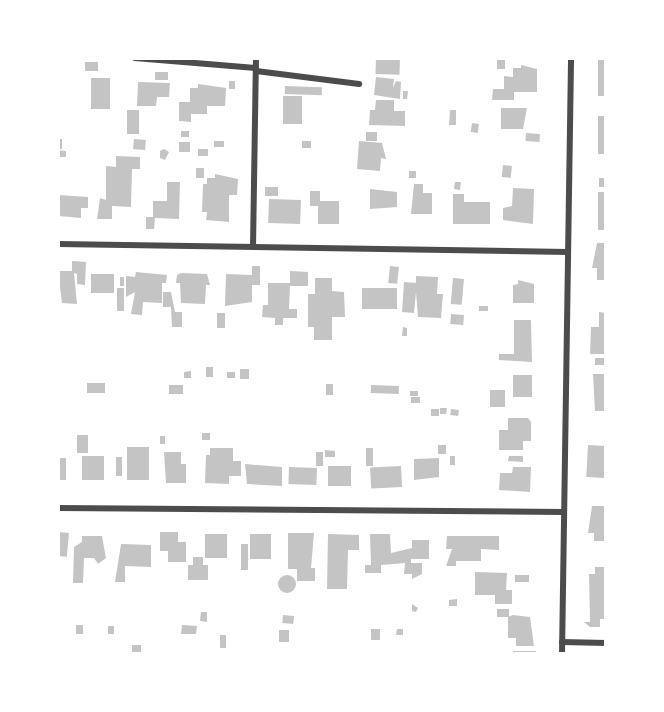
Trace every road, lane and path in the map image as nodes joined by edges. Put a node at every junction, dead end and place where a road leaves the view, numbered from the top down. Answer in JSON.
{"nodes":[{"id":1,"x":135,"y":58,"type":"edge"},
{"id":2,"x":256,"y":58,"type":"edge"},
{"id":3,"x":571,"y":58,"type":"edge"},
{"id":4,"x":256,"y":69,"type":"junction"},
{"id":5,"x":359,"y":84,"type":"dead end"},
{"id":6,"x":58,"y":244,"type":"edge"},
{"id":7,"x":252,"y":247,"type":"junction"},
{"id":8,"x":568,"y":252,"type":"junction"},
{"id":9,"x":58,"y":508,"type":"edge"},
{"id":10,"x":564,"y":512,"type":"junction"},
{"id":11,"x":562,"y":642,"type":"junction"},
{"id":12,"x":606,"y":643,"type":"edge"},
{"id":13,"x":562,"y":654,"type":"edge"}],
"edges":[{"from":1,"to":4,"type":"street"},
{"from":2,"to":4,"type":"street"},
{"from":3,"to":8,"type":"street"},
{"from":4,"to":5,"type":"street"},
{"from":4,"to":7,"type":"street"},
{"from":6,"to":7,"type":"street"},
{"from":7,"to":8,"type":"street"},
{"from":8,"to":10,"type":"street"},
{"from":9,"to":10,"type":"street"},
{"from":10,"to":11,"type":"street"},
{"from":11,"to":12,"type":"street"},
{"from":11,"to":13,"type":"street"}]}
